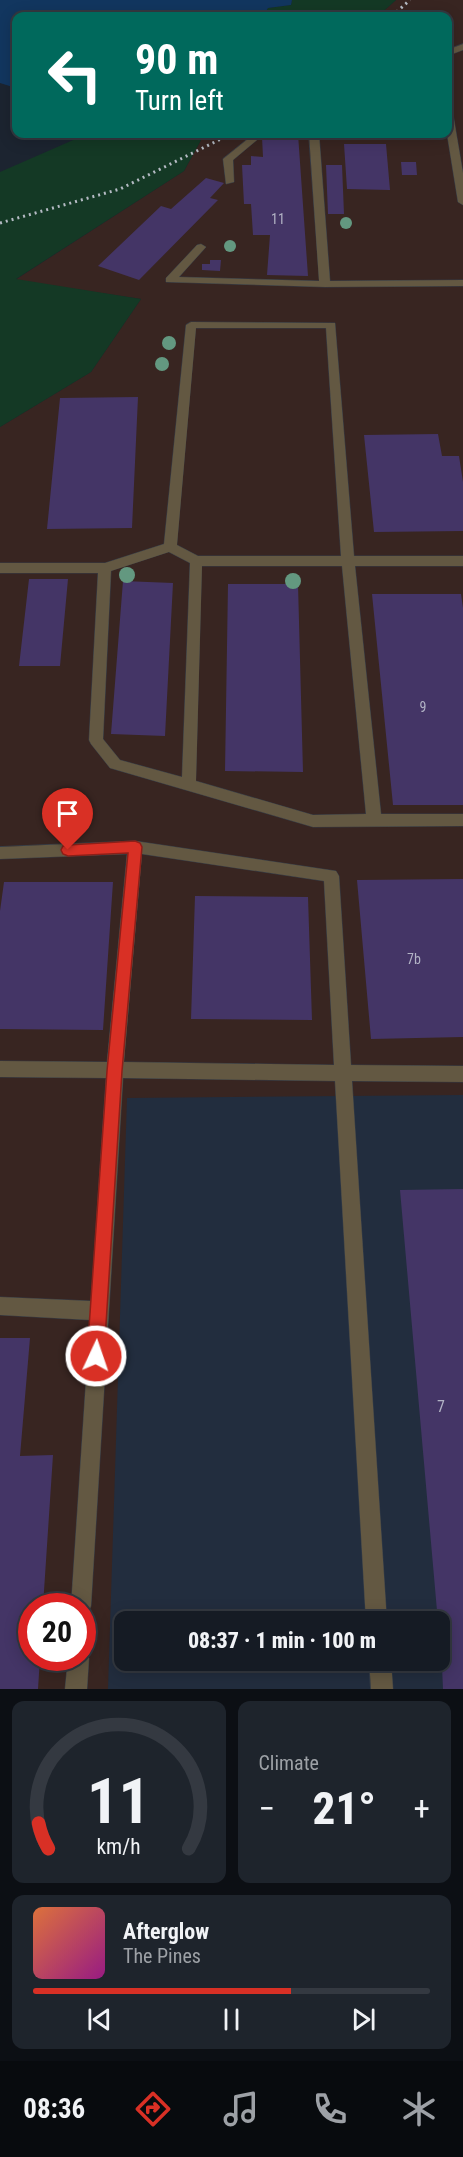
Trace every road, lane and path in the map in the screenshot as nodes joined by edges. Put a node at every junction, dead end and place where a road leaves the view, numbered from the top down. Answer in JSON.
{"nodes":[{"id":1,"x":254,"y":138,"type":"edge"},
{"id":2,"x":314,"y":138,"type":"edge"},
{"id":3,"x":450,"y":138,"type":"edge"},
{"id":4,"x":229,"y":182,"type":"dead end"},
{"id":5,"x":463,"y":202,"type":"edge"},
{"id":6,"x":201,"y":247,"type":"dead end"},
{"id":7,"x":463,"y":283,"type":"edge"},
{"id":8,"x":325,"y":284,"type":"junction"},
{"id":9,"x":170,"y":547,"type":"junction"},
{"id":10,"x":348,"y":560,"type":"junction"},
{"id":11,"x":196,"y":561,"type":"junction"},
{"id":12,"x":463,"y":561,"type":"edge"},
{"id":13,"x":0,"y":568,"type":"edge"},
{"id":14,"x":105,"y":568,"type":"junction"},
{"id":15,"x":189,"y":785,"type":"junction"},
{"id":16,"x":463,"y":820,"type":"edge"},
{"id":17,"x":375,"y":821,"type":"junction"},
{"id":18,"x":135,"y":847,"type":"junction"},
{"id":19,"x":0,"y":854,"type":"edge"},
{"id":20,"x":0,"y":1069,"type":"edge"},
{"id":21,"x":115,"y":1071,"type":"junction"},
{"id":22,"x":343,"y":1074,"type":"junction"},
{"id":23,"x":463,"y":1074,"type":"edge"},
{"id":24,"x":0,"y":1306,"type":"edge"},
{"id":25,"x":98,"y":1311,"type":"junction"},
{"id":26,"x":82,"y":1593,"type":"edge"},
{"id":27,"x":377,"y":1611,"type":"edge"},
{"id":28,"x":77,"y":1671,"type":"edge"},
{"id":29,"x":381,"y":1671,"type":"edge"},
{"id":30,"x":76,"y":1689,"type":"edge"},
{"id":31,"x":382,"y":1689,"type":"edge"}],
"edges":[{"from":1,"to":4,"type":"street"},
{"from":2,"to":8,"type":"street"},
{"from":3,"to":5,"type":"street"},
{"from":6,"to":8,"type":"street"},
{"from":7,"to":8,"type":"street"},
{"from":9,"to":10,"type":"street"},
{"from":9,"to":11,"type":"street"},
{"from":9,"to":14,"type":"street"},
{"from":10,"to":11,"type":"street"},
{"from":10,"to":12,"type":"street"},
{"from":10,"to":17,"type":"street"},
{"from":11,"to":15,"type":"street"},
{"from":13,"to":14,"type":"street"},
{"from":14,"to":15,"type":"street"},
{"from":15,"to":17,"type":"street"},
{"from":16,"to":17,"type":"street"},
{"from":18,"to":19,"type":"street"},
{"from":18,"to":21,"type":"street"},
{"from":18,"to":22,"type":"street"},
{"from":20,"to":21,"type":"street"},
{"from":21,"to":22,"type":"street"},
{"from":21,"to":25,"type":"street"},
{"from":22,"to":23,"type":"street"},
{"from":22,"to":27,"type":"street"},
{"from":24,"to":25,"type":"street"},
{"from":25,"to":26,"type":"street"},
{"from":28,"to":30,"type":"street"},
{"from":29,"to":31,"type":"street"}]}
